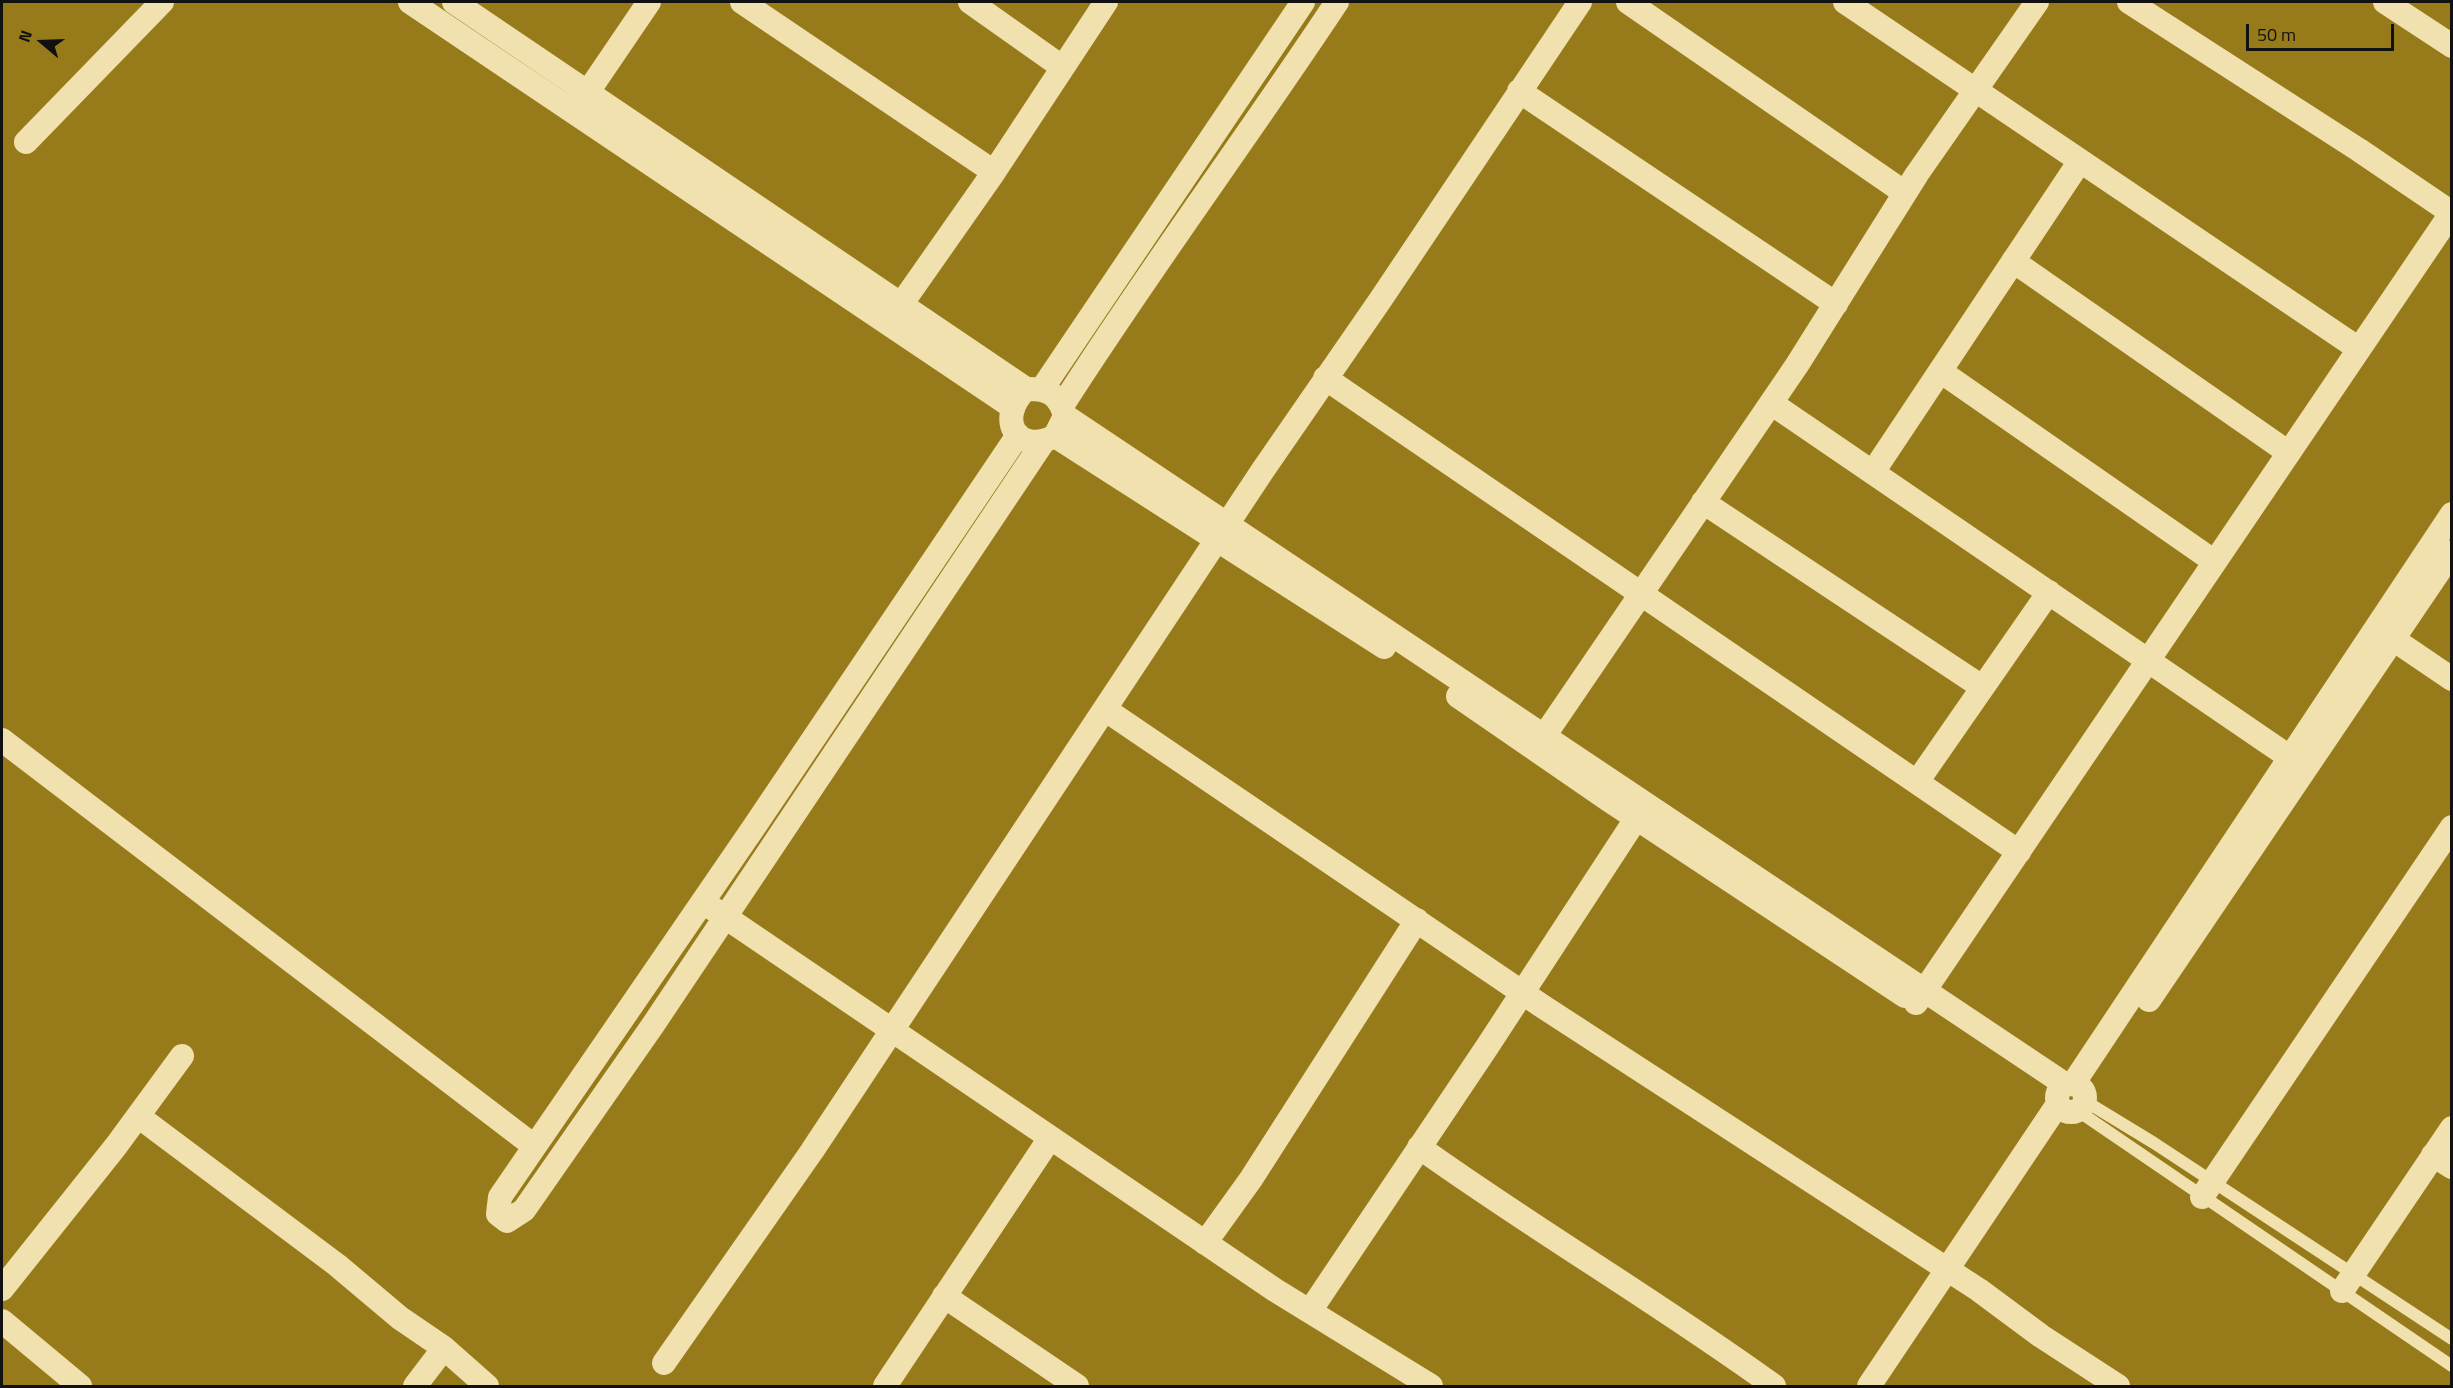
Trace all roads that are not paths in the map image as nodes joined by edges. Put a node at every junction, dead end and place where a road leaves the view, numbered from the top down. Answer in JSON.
{"nodes":[{"id":1,"x":162,"y":2,"type":"edge"},
{"id":2,"x":411,"y":2,"type":"edge"},
{"id":3,"x":454,"y":2,"type":"edge"},
{"id":4,"x":649,"y":2,"type":"edge"},
{"id":5,"x":742,"y":2,"type":"edge"},
{"id":6,"x":970,"y":2,"type":"edge"},
{"id":7,"x":1106,"y":2,"type":"edge"},
{"id":8,"x":1303,"y":2,"type":"edge"},
{"id":9,"x":1337,"y":2,"type":"edge"},
{"id":10,"x":1580,"y":2,"type":"edge"},
{"id":11,"x":1628,"y":2,"type":"edge"},
{"id":12,"x":1845,"y":2,"type":"edge"},
{"id":13,"x":2037,"y":2,"type":"edge"},
{"id":14,"x":2129,"y":2,"type":"edge"},
{"id":15,"x":2385,"y":2,"type":"edge"},
{"id":16,"x":2451,"y":46,"type":"edge"},
{"id":17,"x":1062,"y":67,"type":"junction"},
{"id":18,"x":1976,"y":90,"type":"junction"},
{"id":19,"x":1519,"y":91,"type":"junction"},
{"id":20,"x":587,"y":92,"type":"junction"},
{"id":21,"x":574,"y":112,"type":"junction"},
{"id":22,"x":26,"y":142,"type":"dead end"},
{"id":23,"x":2080,"y":160,"type":"junction"},
{"id":24,"x":994,"y":172,"type":"junction"},
{"id":25,"x":1905,"y":193,"type":"junction"},
{"id":26,"x":2451,"y":213,"type":"edge"},
{"id":27,"x":2013,"y":261,"type":"junction"},
{"id":28,"x":1836,"y":304,"type":"junction"},
{"id":29,"x":894,"y":314,"type":"junction"},
{"id":30,"x":2359,"y":349,"type":"junction"},
{"id":31,"x":1940,"y":371,"type":"junction"},
{"id":32,"x":1325,"y":378,"type":"junction"},
{"id":33,"x":1026,"y":394,"type":"junction"},
{"id":34,"x":1771,"y":403,"type":"junction"},
{"id":35,"x":1056,"y":425,"type":"junction"},
{"id":36,"x":1018,"y":435,"type":"junction"},
{"id":37,"x":2289,"y":453,"type":"junction"},
{"id":38,"x":1873,"y":472,"type":"junction"},
{"id":39,"x":1702,"y":502,"type":"junction"},
{"id":40,"x":2451,"y":514,"type":"edge"},
{"id":41,"x":1222,"y":532,"type":"junction"},
{"id":42,"x":2451,"y":552,"type":"edge"},
{"id":43,"x":2215,"y":562,"type":"junction"},
{"id":44,"x":2049,"y":592,"type":"junction"},
{"id":45,"x":1641,"y":593,"type":"junction"},
{"id":46,"x":2393,"y":639,"type":"junction"},
{"id":47,"x":2148,"y":661,"type":"junction"},
{"id":48,"x":2451,"y":679,"type":"edge"},
{"id":49,"x":1983,"y":687,"type":"junction"},
{"id":50,"x":1106,"y":710,"type":"junction"},
{"id":51,"x":2,"y":740,"type":"edge"},
{"id":52,"x":1540,"y":742,"type":"junction"},
{"id":53,"x":2298,"y":763,"type":"junction"},
{"id":54,"x":1917,"y":782,"type":"junction"},
{"id":55,"x":1641,"y":810,"type":"junction"},
{"id":56,"x":2451,"y":827,"type":"edge"},
{"id":57,"x":2019,"y":852,"type":"junction"},
{"id":58,"x":702,"y":902,"type":"junction"},
{"id":59,"x":725,"y":917,"type":"junction"},
{"id":60,"x":1417,"y":920,"type":"junction"},
{"id":61,"x":1522,"y":992,"type":"junction"},
{"id":62,"x":1921,"y":997,"type":"junction"},
{"id":63,"x":892,"y":1030,"type":"junction"},
{"id":64,"x":182,"y":1056,"type":"dead end"},
{"id":65,"x":2072,"y":1098,"type":"junction"},
{"id":66,"x":138,"y":1116,"type":"junction"},
{"id":67,"x":2451,"y":1128,"type":"edge"},
{"id":68,"x":1050,"y":1138,"type":"junction"},
{"id":69,"x":534,"y":1146,"type":"junction"},
{"id":70,"x":1419,"y":1147,"type":"junction"},
{"id":71,"x":2442,"y":1161,"type":"edge"},
{"id":72,"x":2207,"y":1189,"type":"junction"},
{"id":73,"x":1205,"y":1243,"type":"junction"},
{"id":74,"x":1953,"y":1274,"type":"junction"},
{"id":75,"x":2348,"y":1282,"type":"junction"},
{"id":76,"x":2,"y":1289,"type":"edge"},
{"id":77,"x":944,"y":1296,"type":"junction"},
{"id":78,"x":1310,"y":1311,"type":"junction"},
{"id":79,"x":2,"y":1321,"type":"edge"},
{"id":80,"x":2451,"y":1339,"type":"edge"},
{"id":81,"x":444,"y":1348,"type":"junction"},
{"id":82,"x":664,"y":1363,"type":"dead end"},
{"id":83,"x":2451,"y":1366,"type":"edge"},
{"id":84,"x":477,"y":1383,"type":"edge"},
{"id":85,"x":80,"y":1386,"type":"edge"},
{"id":86,"x":415,"y":1386,"type":"edge"},
{"id":87,"x":885,"y":1386,"type":"edge"},
{"id":88,"x":1077,"y":1386,"type":"edge"},
{"id":89,"x":1431,"y":1386,"type":"edge"},
{"id":90,"x":1774,"y":1386,"type":"edge"},
{"id":91,"x":1869,"y":1386,"type":"edge"},
{"id":92,"x":1887,"y":1386,"type":"edge"},
{"id":93,"x":2118,"y":1386,"type":"edge"}],
"edges":[{"from":1,"to":22,"type":"street"},
{"from":2,"to":21,"type":"street"},
{"from":3,"to":20,"type":"street"},
{"from":4,"to":20,"type":"street"},
{"from":5,"to":24,"type":"street"},
{"from":6,"to":17,"type":"street"},
{"from":7,"to":17,"type":"street"},
{"from":8,"to":33,"type":"street"},
{"from":9,"to":35,"type":"street"},
{"from":10,"to":19,"type":"street"},
{"from":11,"to":25,"type":"street"},
{"from":12,"to":18,"type":"street"},
{"from":13,"to":18,"type":"street"},
{"from":14,"to":26,"type":"street"},
{"from":15,"to":16,"type":"street"},
{"from":17,"to":24,"type":"street"},
{"from":18,"to":23,"type":"street"},
{"from":18,"to":25,"type":"street"},
{"from":19,"to":28,"type":"street"},
{"from":19,"to":32,"type":"street"},
{"from":20,"to":21,"type":"street"},
{"from":20,"to":29,"type":"street"},
{"from":21,"to":29,"type":"street"},
{"from":23,"to":27,"type":"street"},
{"from":23,"to":30,"type":"street"},
{"from":24,"to":29,"type":"street"},
{"from":25,"to":28,"type":"street"},
{"from":26,"to":30,"type":"street"},
{"from":27,"to":31,"type":"street"},
{"from":27,"to":37,"type":"street"},
{"from":28,"to":34,"type":"street"},
{"from":29,"to":33,"type":"street"},
{"from":30,"to":37,"type":"street"},
{"from":31,"to":38,"type":"street"},
{"from":31,"to":43,"type":"street"},
{"from":32,"to":41,"type":"street"},
{"from":32,"to":45,"type":"street"},
{"from":33,"to":35,"type":"street"},
{"from":33,"to":36,"type":"street"},
{"from":34,"to":38,"type":"street"},
{"from":34,"to":39,"type":"street"},
{"from":35,"to":36,"type":"street"},
{"from":35,"to":41,"type":"street"},
{"from":35,"to":59,"type":"street"},
{"from":36,"to":58,"type":"street"},
{"from":37,"to":43,"type":"street"},
{"from":38,"to":44,"type":"street"},
{"from":39,"to":45,"type":"street"},
{"from":39,"to":49,"type":"street"},
{"from":40,"to":53,"type":"street"},
{"from":41,"to":50,"type":"street"},
{"from":41,"to":52,"type":"street"},
{"from":42,"to":46,"type":"street"},
{"from":43,"to":47,"type":"street"},
{"from":44,"to":47,"type":"street"},
{"from":44,"to":49,"type":"street"},
{"from":45,"to":52,"type":"street"},
{"from":45,"to":54,"type":"street"},
{"from":46,"to":48,"type":"street"},
{"from":46,"to":53,"type":"street"},
{"from":47,"to":53,"type":"street"},
{"from":47,"to":57,"type":"street"},
{"from":49,"to":54,"type":"street"},
{"from":50,"to":60,"type":"street"},
{"from":50,"to":63,"type":"street"},
{"from":51,"to":69,"type":"street"},
{"from":52,"to":55,"type":"street"},
{"from":53,"to":65,"type":"street"},
{"from":54,"to":57,"type":"street"},
{"from":55,"to":61,"type":"street"},
{"from":55,"to":62,"type":"street"},
{"from":56,"to":72,"type":"street"},
{"from":57,"to":62,"type":"street"},
{"from":58,"to":59,"type":"street"},
{"from":58,"to":69,"type":"street"},
{"from":59,"to":63,"type":"street"},
{"from":59,"to":69,"type":"street"},
{"from":60,"to":61,"type":"street"},
{"from":60,"to":73,"type":"street"},
{"from":61,"to":70,"type":"street"},
{"from":61,"to":74,"type":"street"},
{"from":62,"to":65,"type":"street"},
{"from":63,"to":68,"type":"street"},
{"from":63,"to":82,"type":"street"},
{"from":64,"to":66,"type":"street"},
{"from":65,"to":72,"type":"lane"},
{"from":65,"to":72,"type":"lane"},
{"from":65,"to":74,"type":"street"},
{"from":66,"to":76,"type":"street"},
{"from":66,"to":81,"type":"street"},
{"from":67,"to":71,"type":"street"},
{"from":68,"to":73,"type":"street"},
{"from":68,"to":77,"type":"street"},
{"from":70,"to":78,"type":"street"},
{"from":70,"to":90,"type":"street"},
{"from":71,"to":75,"type":"street"},
{"from":72,"to":75,"type":"lane"},
{"from":72,"to":75,"type":"lane"},
{"from":73,"to":78,"type":"street"},
{"from":74,"to":91,"type":"street"},
{"from":74,"to":92,"type":"street"},
{"from":74,"to":93,"type":"street"},
{"from":75,"to":80,"type":"lane"},
{"from":75,"to":83,"type":"lane"},
{"from":77,"to":87,"type":"street"},
{"from":77,"to":88,"type":"street"},
{"from":78,"to":89,"type":"street"},
{"from":79,"to":85,"type":"street"},
{"from":81,"to":84,"type":"street"},
{"from":81,"to":86,"type":"street"}]}
